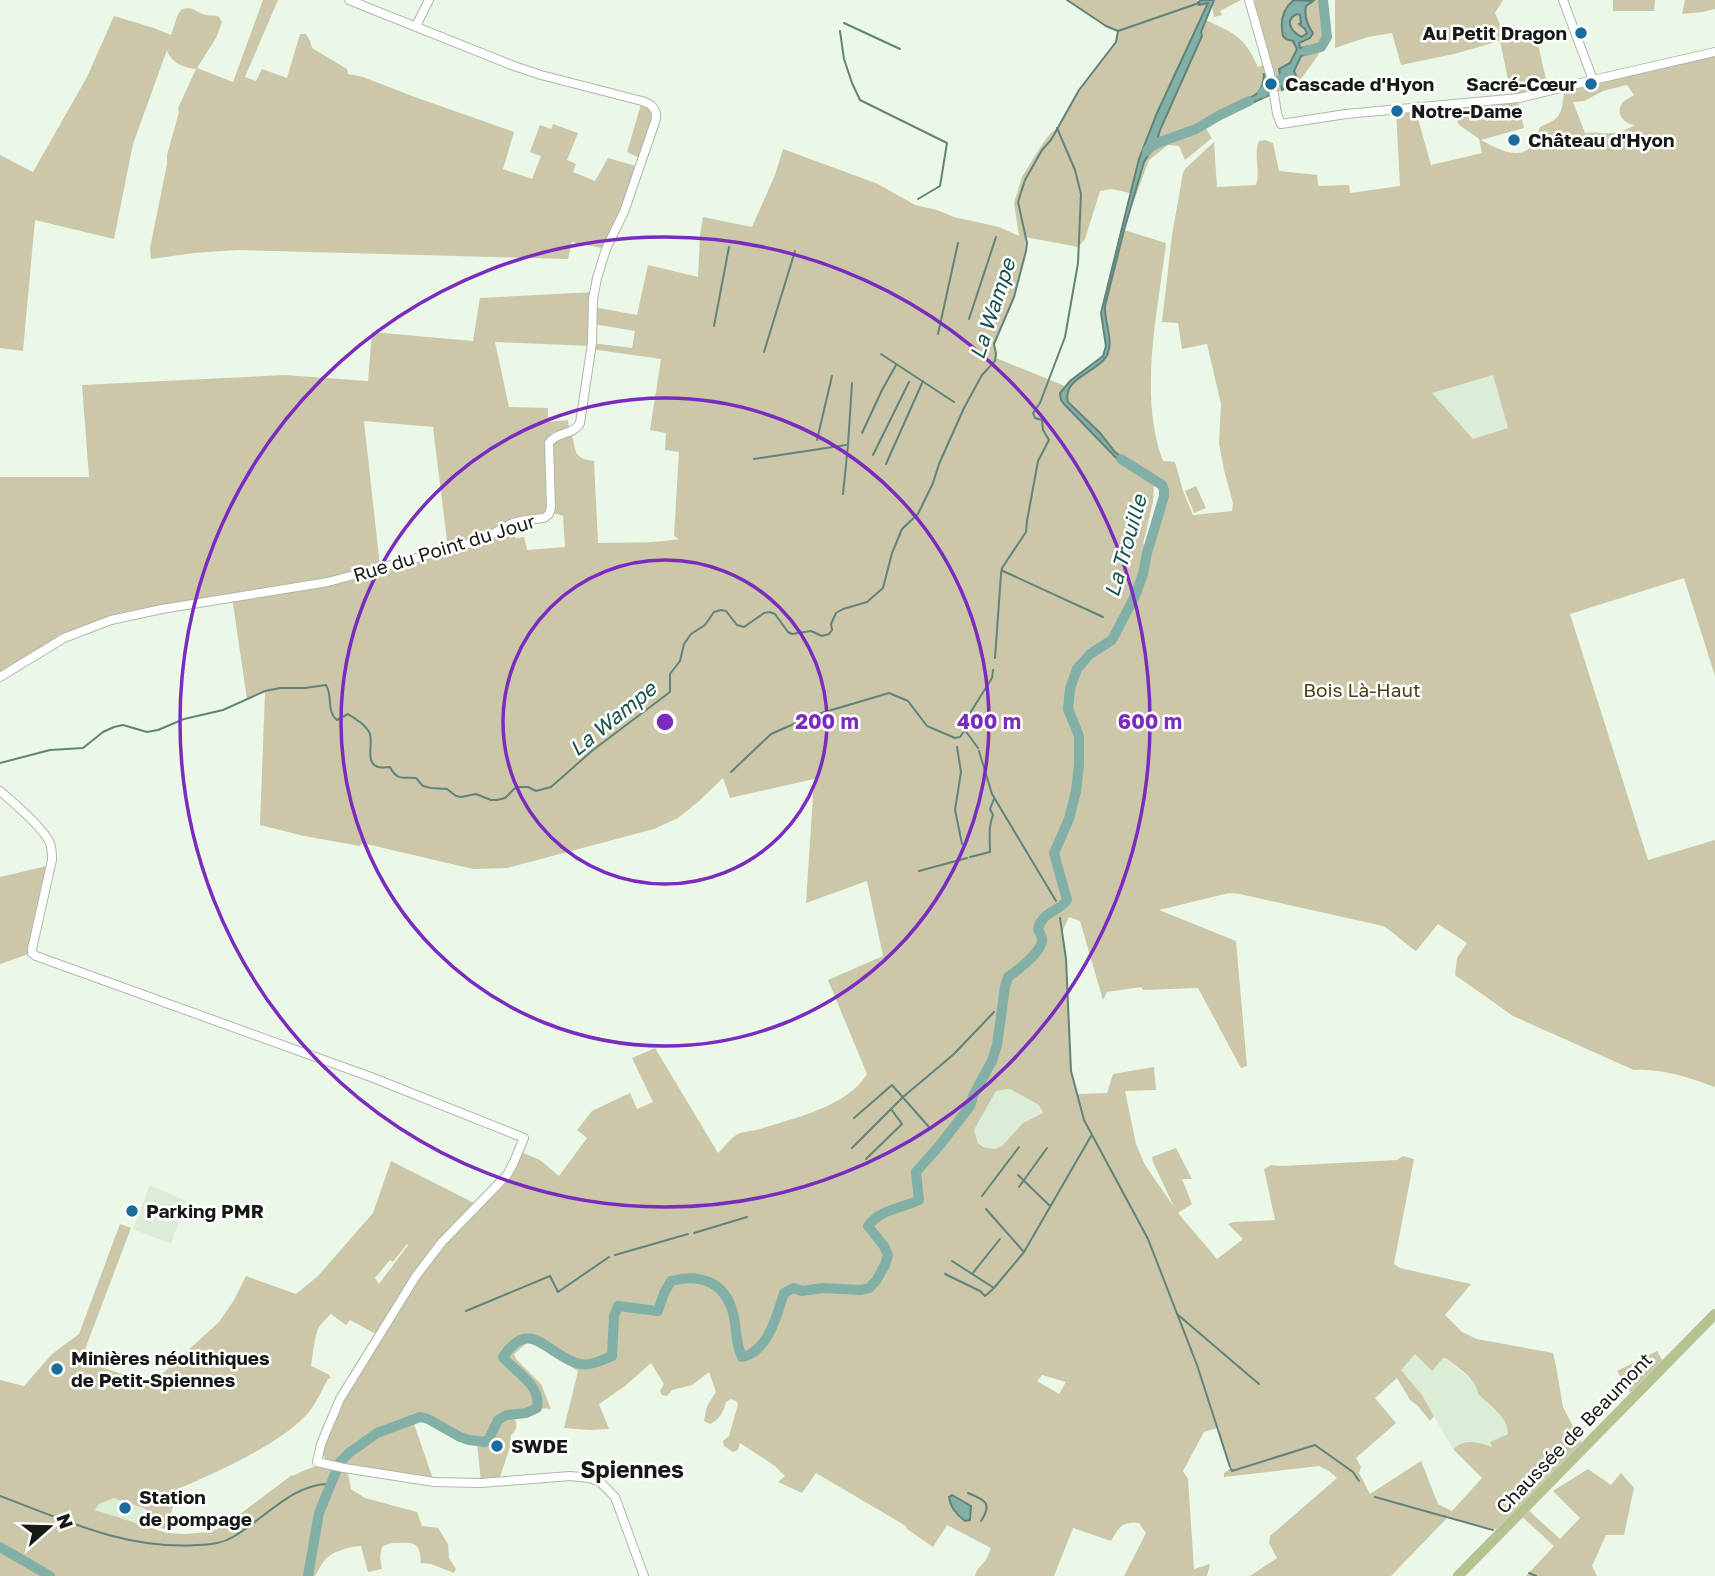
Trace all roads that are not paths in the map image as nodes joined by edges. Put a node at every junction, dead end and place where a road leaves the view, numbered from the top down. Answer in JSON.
{"nodes":[{"id":1,"x":349,"y":0,"type":"edge"},
{"id":2,"x":429,"y":0,"type":"edge"},
{"id":3,"x":1249,"y":0,"type":"edge"},
{"id":4,"x":1563,"y":0,"type":"edge"},
{"id":5,"x":416,"y":26,"type":"junction"},
{"id":6,"x":1715,"y":52,"type":"edge"},
{"id":7,"x":1270,"y":74,"type":"dead end"},
{"id":8,"x":1593,"y":80,"type":"junction"},
{"id":9,"x":1273,"y":94,"type":"dead end"},
{"id":10,"x":0,"y":677,"type":"edge"},
{"id":11,"x":0,"y":790,"type":"edge"},
{"id":12,"x":1715,"y":1314,"type":"edge"},
{"id":13,"x":644,"y":1576,"type":"edge"},
{"id":14,"x":1458,"y":1576,"type":"edge"}],
"edges":[{"from":1,"to":5,"type":"street"},
{"from":2,"to":5,"type":"street"},
{"from":3,"to":7,"type":"street"},
{"from":4,"to":8,"type":"street"},
{"from":5,"to":10,"type":"street","name":"Rue du Point du Jour"},
{"from":6,"to":8,"type":"street"},
{"from":8,"to":9,"type":"street"},
{"from":11,"to":13,"type":"street"},
{"from":12,"to":14,"type":"main road","name":"Chaussée de Beaumont"}]}
